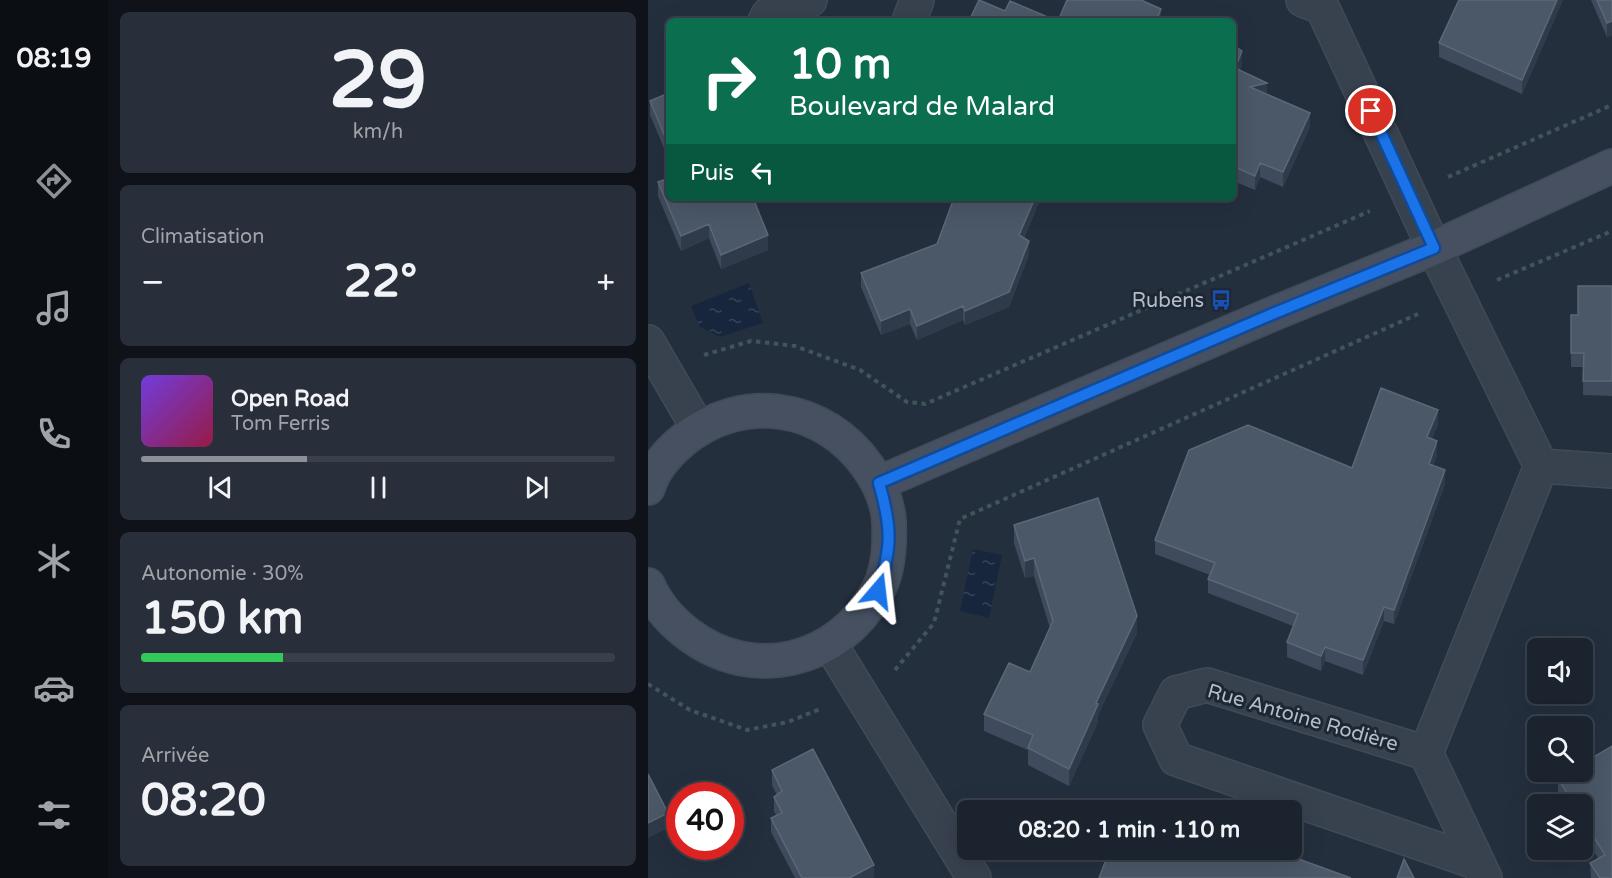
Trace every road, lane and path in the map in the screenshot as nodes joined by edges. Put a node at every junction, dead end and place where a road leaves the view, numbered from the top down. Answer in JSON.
{"nodes":[{"id":1,"x":810,"y":0,"type":"edge"},
{"id":2,"x":917,"y":0,"type":"edge"},
{"id":3,"x":1317,"y":2,"type":"edge"},
{"id":4,"x":766,"y":18,"type":"edge"},
{"id":5,"x":910,"y":18,"type":"edge"},
{"id":6,"x":1612,"y":105,"type":"edge"},
{"id":7,"x":1612,"y":166,"type":"edge"},
{"id":8,"x":1409,"y":194,"type":"junction"},
{"id":9,"x":1612,"y":231,"type":"edge"},
{"id":10,"x":1434,"y":248,"type":"junction"},
{"id":11,"x":1458,"y":296,"type":"junction"},
{"id":12,"x":648,"y":342,"type":"edge"},
{"id":13,"x":667,"y":374,"type":"junction"},
{"id":14,"x":698,"y":428,"type":"junction"},
{"id":15,"x":1541,"y":466,"type":"junction"},
{"id":16,"x":1612,"y":471,"type":"edge"},
{"id":17,"x":879,"y":483,"type":"junction"},
{"id":18,"x":648,"y":488,"type":"edge"},
{"id":19,"x":648,"y":587,"type":"edge"},
{"id":20,"x":830,"y":644,"type":"junction"},
{"id":21,"x":648,"y":684,"type":"edge"},
{"id":22,"x":859,"y":692,"type":"junction"},
{"id":23,"x":1426,"y":753,"type":"junction"},
{"id":24,"x":1481,"y":870,"type":"edge"},
{"id":25,"x":974,"y":878,"type":"edge"}],
"edges":[{"from":1,"to":4,"type":"street"},
{"from":2,"to":5,"type":"street"},
{"from":3,"to":8,"type":"street"},
{"from":6,"to":8,"type":"path"},
{"from":7,"to":10,"type":"street"},
{"from":8,"to":10,"type":"street"},
{"from":8,"to":13,"type":"path"},
{"from":9,"to":11,"type":"path"},
{"from":10,"to":11,"type":"street"},
{"from":10,"to":17,"type":"street"},
{"from":11,"to":15,"type":"street"},
{"from":11,"to":22,"type":"path"},
{"from":12,"to":13,"type":"street"},
{"from":13,"to":14,"type":"street"},
{"from":14,"to":17,"type":"street"},
{"from":14,"to":18,"type":"street"},
{"from":15,"to":16,"type":"street"},
{"from":15,"to":23,"type":"street"},
{"from":17,"to":20,"type":"street"},
{"from":19,"to":20,"type":"street"},
{"from":20,"to":22,"type":"street"},
{"from":21,"to":22,"type":"path"},
{"from":22,"to":25,"type":"street"},
{"from":23,"to":24,"type":"street","name":"Rue Antoine Rodière"},
{"from":23,"to":24,"type":"street","name":"Rue Antoine Rodière"}]}
